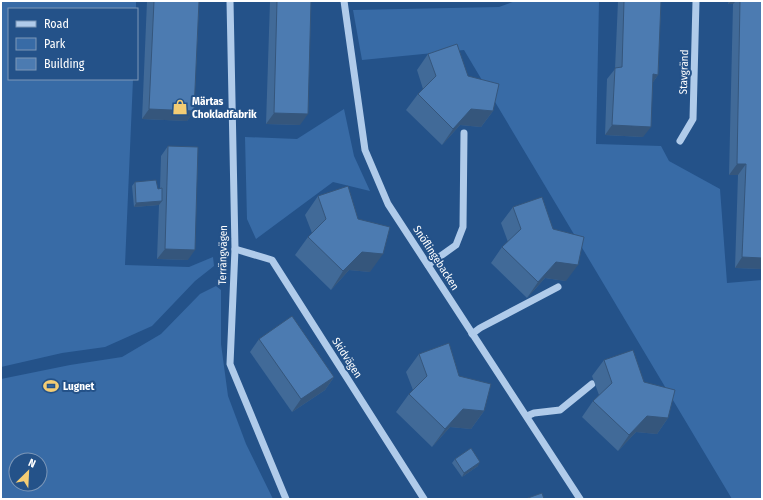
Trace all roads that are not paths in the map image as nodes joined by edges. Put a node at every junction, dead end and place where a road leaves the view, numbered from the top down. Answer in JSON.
{"nodes":[{"id":1,"x":230,"y":1,"type":"edge"},
{"id":2,"x":344,"y":1,"type":"edge"},
{"id":3,"x":696,"y":1,"type":"edge"},
{"id":4,"x":464,"y":133,"type":"edge"},
{"id":5,"x":680,"y":140,"type":"dead end"},
{"id":6,"x":235,"y":249,"type":"junction"},
{"id":7,"x":428,"y":265,"type":"junction"},
{"id":8,"x":558,"y":287,"type":"dead end"},
{"id":9,"x":472,"y":334,"type":"junction"},
{"id":10,"x":592,"y":384,"type":"dead end"},
{"id":11,"x":526,"y":416,"type":"junction"},
{"id":12,"x":286,"y":499,"type":"edge"},
{"id":13,"x":424,"y":499,"type":"edge"},
{"id":14,"x":580,"y":499,"type":"edge"}],
"edges":[{"from":1,"to":6,"type":"street","name":"Terrängvägen"},
{"from":2,"to":7,"type":"street","name":"Snöflingebacken"},
{"from":3,"to":5,"type":"street","name":"Stavgränd"},
{"from":4,"to":7,"type":"street"},
{"from":6,"to":12,"type":"street","name":"Terrängvägen"},
{"from":6,"to":13,"type":"street","name":"Skidvägen"},
{"from":7,"to":9,"type":"street","name":"Snöflingebacken"},
{"from":8,"to":9,"type":"street"},
{"from":9,"to":11,"type":"street","name":"Snöflingebacken"},
{"from":10,"to":11,"type":"street"},
{"from":11,"to":14,"type":"street","name":"Snöflingebacken"}]}
